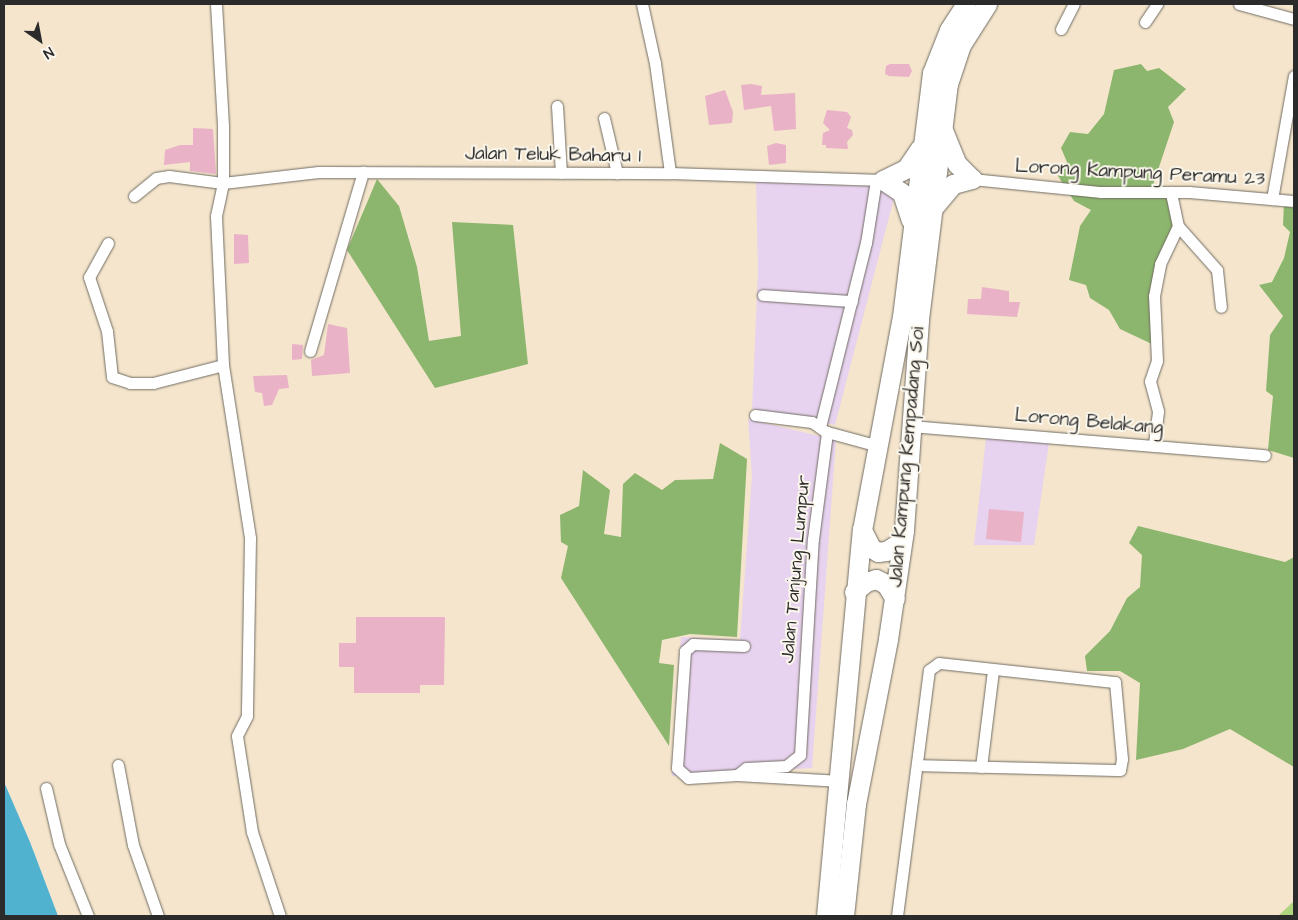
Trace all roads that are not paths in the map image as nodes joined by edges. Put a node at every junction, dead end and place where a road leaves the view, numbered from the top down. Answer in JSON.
{"nodes":[{"id":1,"x":216,"y":4,"type":"edge"},
{"id":2,"x":642,"y":4,"type":"edge"},
{"id":3,"x":966,"y":4,"type":"edge"},
{"id":4,"x":987,"y":4,"type":"edge"},
{"id":5,"x":1074,"y":4,"type":"edge"},
{"id":6,"x":1156,"y":4,"type":"edge"},
{"id":7,"x":1240,"y":4,"type":"edge"},
{"id":8,"x":1294,"y":19,"type":"edge"},
{"id":9,"x":1144,"y":22,"type":"dead end"},
{"id":10,"x":1061,"y":29,"type":"dead end"},
{"id":11,"x":1294,"y":76,"type":"edge"},
{"id":12,"x":557,"y":106,"type":"dead end"},
{"id":13,"x":604,"y":118,"type":"dead end"},
{"id":14,"x":942,"y":127,"type":"junction"},
{"id":15,"x":923,"y":141,"type":"junction"},
{"id":16,"x":363,"y":172,"type":"junction"},
{"id":17,"x":561,"y":173,"type":"junction"},
{"id":18,"x":617,"y":173,"type":"junction"},
{"id":19,"x":670,"y":173,"type":"junction"},
{"id":20,"x":880,"y":180,"type":"junction"},
{"id":21,"x":972,"y":180,"type":"junction"},
{"id":22,"x":223,"y":183,"type":"junction"},
{"id":23,"x":1171,"y":192,"type":"junction"},
{"id":24,"x":134,"y":196,"type":"dead end"},
{"id":25,"x":1272,"y":199,"type":"junction"},
{"id":26,"x":1294,"y":201,"type":"edge"},
{"id":27,"x":931,"y":211,"type":"junction"},
{"id":28,"x":1178,"y":226,"type":"junction"},
{"id":29,"x":913,"y":231,"type":"junction"},
{"id":30,"x":108,"y":243,"type":"dead end"},
{"id":31,"x":763,"y":295,"type":"dead end"},
{"id":32,"x":852,"y":301,"type":"junction"},
{"id":33,"x":1221,"y":307,"type":"dead end"},
{"id":34,"x":310,"y":351,"type":"dead end"},
{"id":35,"x":222,"y":365,"type":"junction"},
{"id":36,"x":755,"y":415,"type":"dead end"},
{"id":37,"x":910,"y":426,"type":"junction"},
{"id":38,"x":823,"y":429,"type":"junction"},
{"id":39,"x":1154,"y":444,"type":"junction"},
{"id":40,"x":878,"y":446,"type":"junction"},
{"id":41,"x":1265,"y":455,"type":"dead end"},
{"id":42,"x":862,"y":530,"type":"junction"},
{"id":43,"x":902,"y":541,"type":"junction"},
{"id":44,"x":854,"y":592,"type":"junction"},
{"id":45,"x":895,"y":599,"type":"junction"},
{"id":46,"x":744,"y":646,"type":"dead end"},
{"id":47,"x":993,"y":670,"type":"junction"},
{"id":48,"x":118,"y":765,"type":"dead end"},
{"id":49,"x":918,"y":765,"type":"junction"},
{"id":50,"x":981,"y":766,"type":"junction"},
{"id":51,"x":737,"y":775,"type":"junction"},
{"id":52,"x":841,"y":781,"type":"junction"},
{"id":53,"x":46,"y":788,"type":"dead end"},
{"id":54,"x":88,"y":916,"type":"edge"},
{"id":55,"x":158,"y":916,"type":"edge"},
{"id":56,"x":280,"y":916,"type":"edge"},
{"id":57,"x":826,"y":916,"type":"edge"},
{"id":58,"x":844,"y":916,"type":"edge"},
{"id":59,"x":897,"y":916,"type":"edge"}],
"edges":[{"from":1,"to":22,"type":"street"},
{"from":2,"to":19,"type":"street"},
{"from":3,"to":15,"type":"highway","name":"Jalan Kampung Kempadang Soi"},
{"from":4,"to":14,"type":"highway","name":"Jalan Kampung Kempadang Soi"},
{"from":5,"to":10,"type":"street"},
{"from":6,"to":9,"type":"street"},
{"from":7,"to":8,"type":"street"},
{"from":11,"to":25,"type":"street","name":"Lorong Kampung Peramu 23"},
{"from":12,"to":17,"type":"street"},
{"from":13,"to":18,"type":"street"},
{"from":14,"to":21,"type":"highway"},
{"from":14,"to":27,"type":"highway","name":"Jalan Kampung Kempadang Soi"},
{"from":15,"to":20,"type":"highway"},
{"from":15,"to":29,"type":"highway","name":"Jalan Kampung Kempadang Soi"},
{"from":16,"to":17,"type":"street","name":"Jalan Teluk Baharu 1"},
{"from":16,"to":22,"type":"street","name":"Jalan Teluk Baharu 1"},
{"from":16,"to":34,"type":"street"},
{"from":17,"to":18,"type":"street","name":"Jalan Teluk Baharu 1"},
{"from":18,"to":19,"type":"street","name":"Jalan Teluk Baharu 1"},
{"from":19,"to":20,"type":"street","name":"Jalan Teluk Baharu 1"},
{"from":20,"to":29,"type":"highway"},
{"from":20,"to":32,"type":"street","name":"Jalan Tanjung Lumpur"},
{"from":21,"to":23,"type":"street","name":"Lorong Kampung Peramu 23"},
{"from":21,"to":27,"type":"highway"},
{"from":22,"to":24,"type":"street","name":"Jalan Teluk Baharu 1"},
{"from":22,"to":35,"type":"street"},
{"from":23,"to":25,"type":"street","name":"Lorong Kampung Peramu 23"},
{"from":23,"to":28,"type":"street"},
{"from":25,"to":26,"type":"street"},
{"from":27,"to":37,"type":"highway","name":"Jalan Kampung Kempadang Soi"},
{"from":28,"to":33,"type":"street"},
{"from":28,"to":39,"type":"street"},
{"from":29,"to":40,"type":"highway","name":"Jalan Kampung Kempadang Soi"},
{"from":30,"to":35,"type":"street"},
{"from":31,"to":32,"type":"street"},
{"from":32,"to":38,"type":"street","name":"Jalan Tanjung Lumpur"},
{"from":35,"to":56,"type":"street"},
{"from":36,"to":38,"type":"street"},
{"from":37,"to":39,"type":"street","name":"Lorong Belakang"},
{"from":37,"to":43,"type":"highway","name":"Jalan Kampung Kempadang Soi"},
{"from":38,"to":40,"type":"street"},
{"from":38,"to":51,"type":"street","name":"Jalan Tanjung Lumpur"},
{"from":39,"to":41,"type":"street","name":"Lorong Belakang"},
{"from":40,"to":42,"type":"highway","name":"Jalan Kampung Kempadang Soi"},
{"from":42,"to":43,"type":"highway"},
{"from":42,"to":44,"type":"highway","name":"Jalan Kampung Kempadang Soi"},
{"from":43,"to":45,"type":"highway","name":"Jalan Kampung Kempadang Soi"},
{"from":44,"to":45,"type":"highway"},
{"from":44,"to":52,"type":"highway","name":"Jalan Kampung Kempadang Soi"},
{"from":45,"to":58,"type":"highway","name":"Jalan Kampung Kempadang Soi"},
{"from":46,"to":51,"type":"street"},
{"from":47,"to":49,"type":"street"},
{"from":47,"to":50,"type":"street"},
{"from":47,"to":50,"type":"street"},
{"from":48,"to":55,"type":"street"},
{"from":49,"to":50,"type":"street"},
{"from":49,"to":59,"type":"street"},
{"from":51,"to":52,"type":"street"},
{"from":52,"to":57,"type":"highway","name":"Jalan Kampung Kempadang Soi"},
{"from":53,"to":54,"type":"street"}]}
